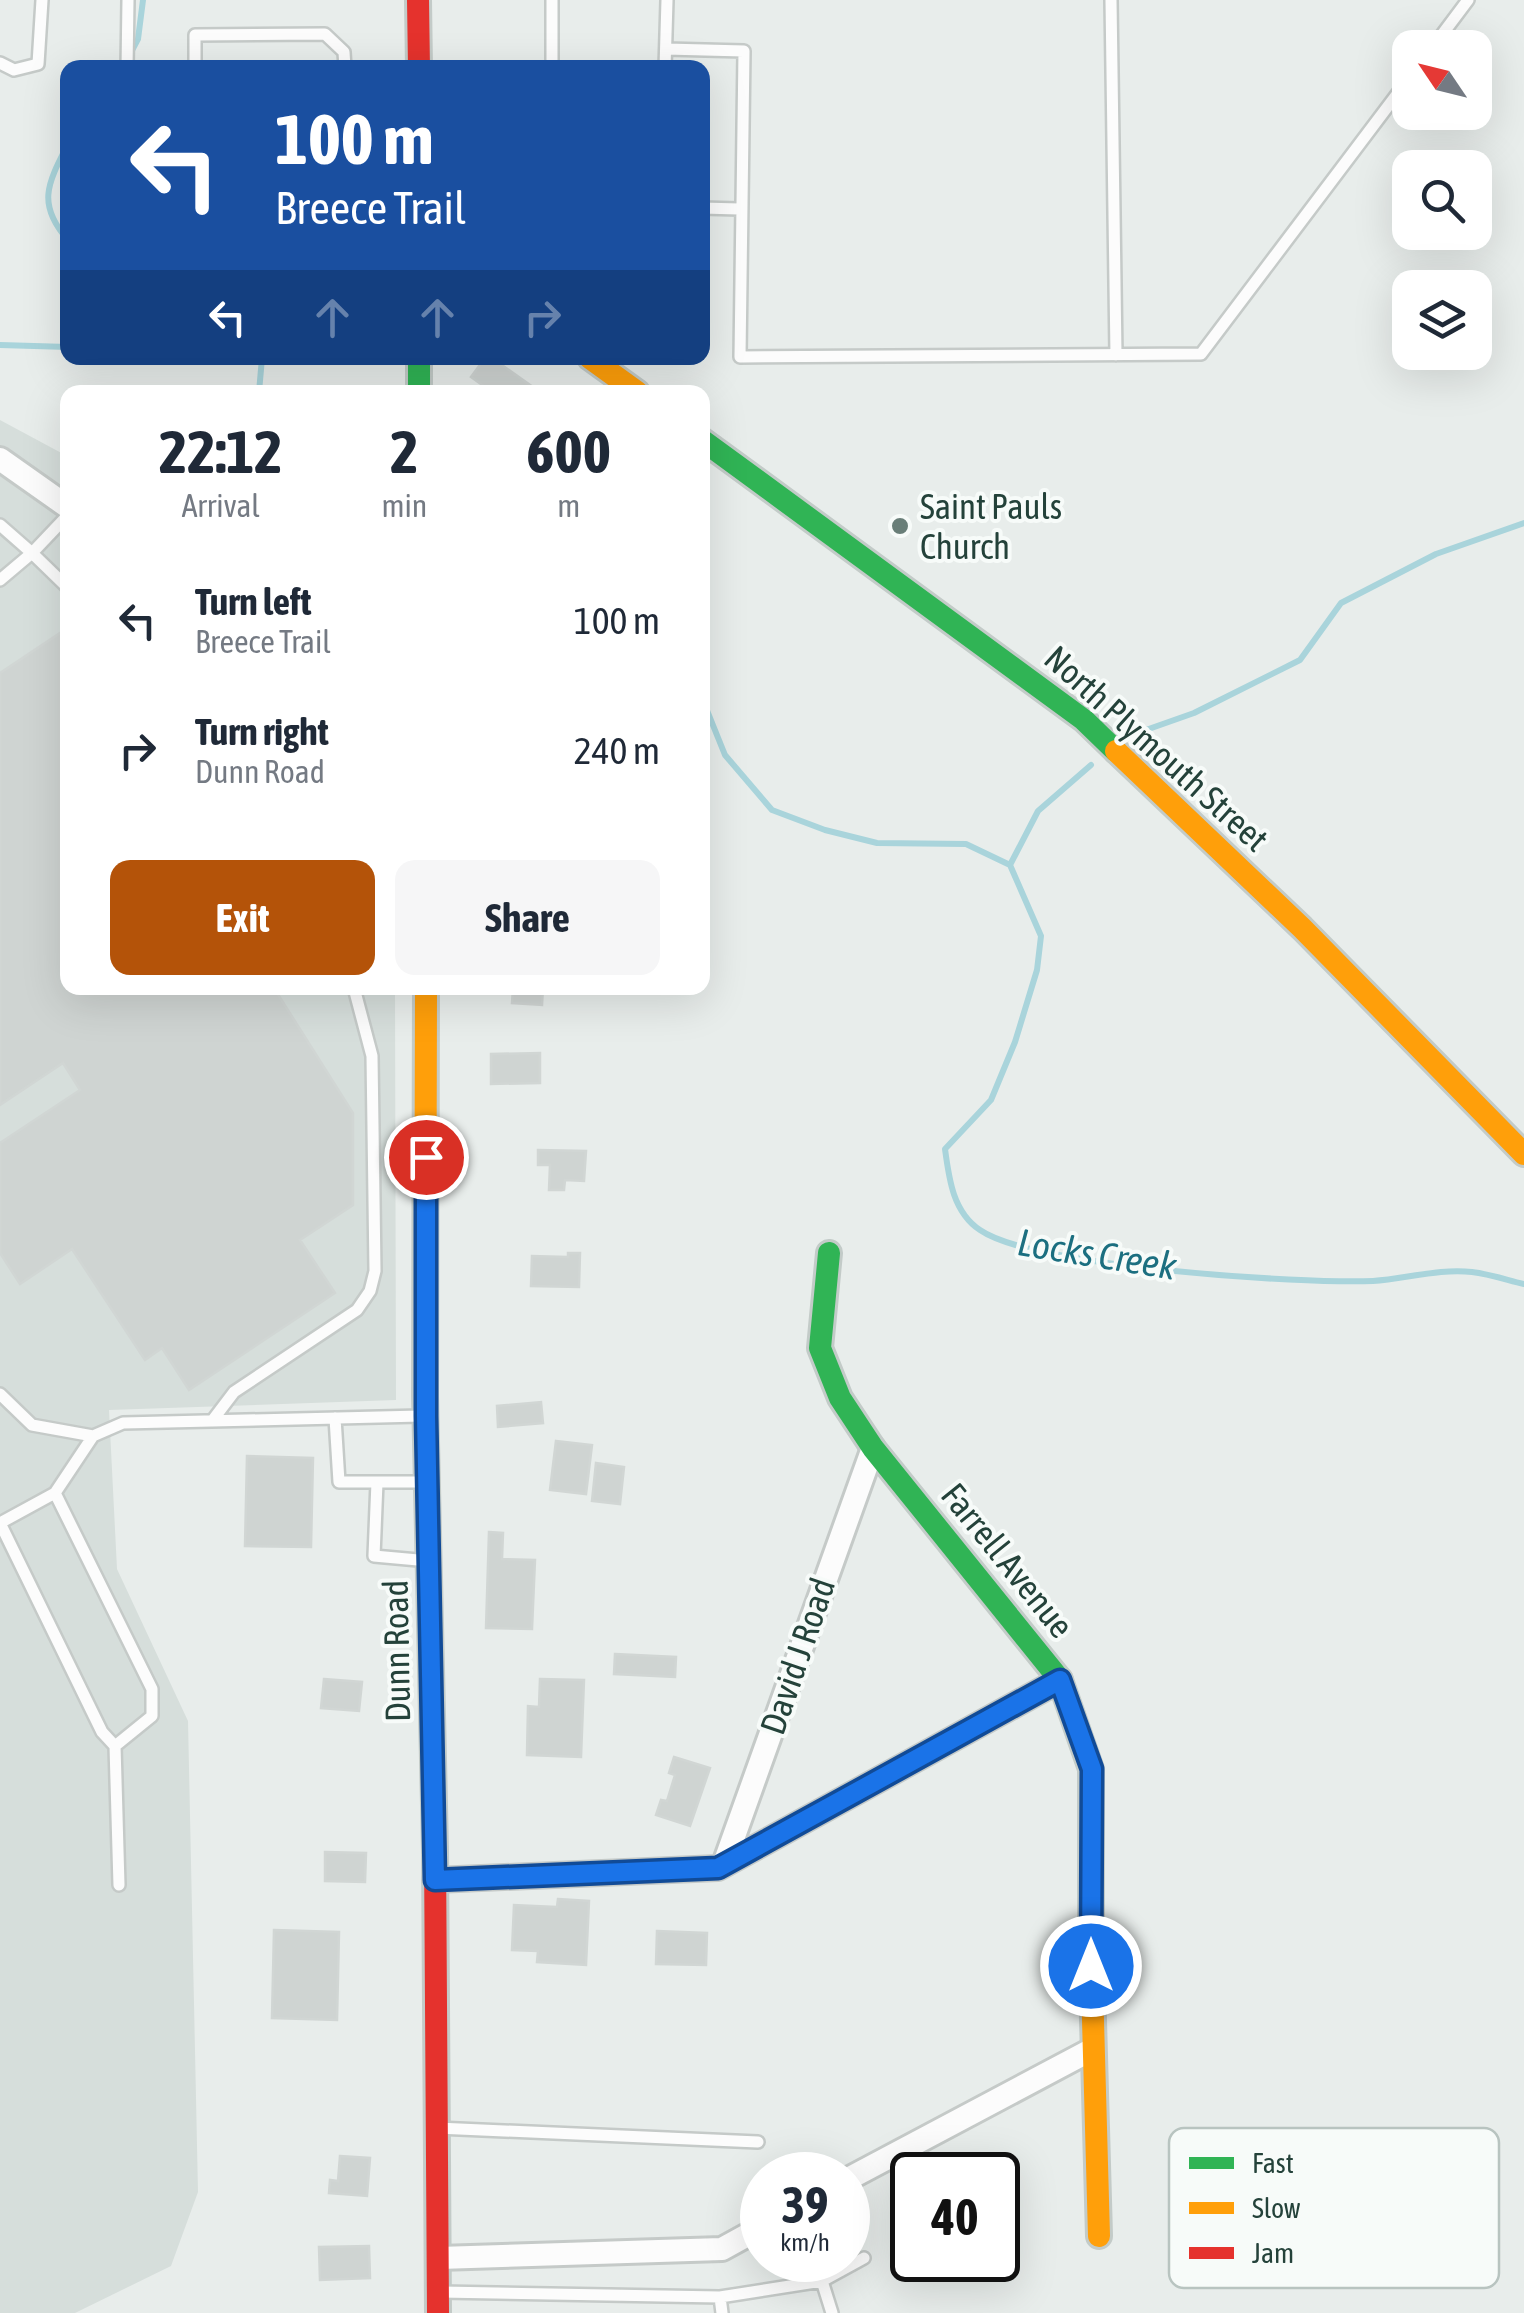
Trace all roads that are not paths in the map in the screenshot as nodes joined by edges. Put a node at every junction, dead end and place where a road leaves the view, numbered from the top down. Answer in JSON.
{"nodes":[{"id":1,"x":42,"y":0,"type":"edge"},
{"id":2,"x":128,"y":0,"type":"edge"},
{"id":3,"x":418,"y":0,"type":"edge"},
{"id":4,"x":552,"y":0,"type":"edge"},
{"id":5,"x":667,"y":0,"type":"edge"},
{"id":6,"x":1112,"y":0,"type":"edge"},
{"id":7,"x":1468,"y":0,"type":"edge"},
{"id":8,"x":1446,"y":30,"type":"edge"},
{"id":9,"x":666,"y":50,"type":"junction"},
{"id":10,"x":128,"y":60,"type":"edge"},
{"id":11,"x":195,"y":60,"type":"edge"},
{"id":12,"x":344,"y":60,"type":"edge"},
{"id":13,"x":419,"y":60,"type":"edge"},
{"id":14,"x":552,"y":60,"type":"edge"},
{"id":15,"x":665,"y":60,"type":"edge"},
{"id":16,"x":0,"y":63,"type":"edge"},
{"id":17,"x":1392,"y":101,"type":"edge"},
{"id":18,"x":710,"y":208,"type":"edge"},
{"id":19,"x":739,"y":210,"type":"junction"},
{"id":20,"x":1116,"y":355,"type":"junction"},
{"id":21,"x":600,"y":365,"type":"edge"},
{"id":22,"x":627,"y":385,"type":"edge"},
{"id":23,"x":710,"y":446,"type":"edge"},
{"id":24,"x":0,"y":459,"type":"edge"},
{"id":25,"x":60,"y":500,"type":"edge"},
{"id":26,"x":60,"y":523,"type":"edge"},
{"id":27,"x":0,"y":525,"type":"edge"},
{"id":28,"x":32,"y":553,"type":"junction"},
{"id":29,"x":0,"y":580,"type":"edge"},
{"id":30,"x":60,"y":580,"type":"edge"},
{"id":31,"x":356,"y":995,"type":"edge"},
{"id":32,"x":426,"y":995,"type":"edge"},
{"id":33,"x":1524,"y":1154,"type":"edge"},
{"id":34,"x":830,"y":1254,"type":"dead end"},
{"id":35,"x":0,"y":1394,"type":"edge"},
{"id":36,"x":5,"y":1407,"type":"edge"},
{"id":37,"x":426,"y":1416,"type":"junction"},
{"id":38,"x":335,"y":1418,"type":"junction"},
{"id":39,"x":212,"y":1421,"type":"junction"},
{"id":40,"x":93,"y":1436,"type":"junction"},
{"id":41,"x":872,"y":1448,"type":"junction"},
{"id":42,"x":377,"y":1482,"type":"junction"},
{"id":43,"x":427,"y":1482,"type":"junction"},
{"id":44,"x":55,"y":1493,"type":"junction"},
{"id":45,"x":429,"y":1561,"type":"junction"},
{"id":46,"x":1060,"y":1680,"type":"junction"},
{"id":47,"x":115,"y":1746,"type":"junction"},
{"id":48,"x":724,"y":1864,"type":"junction"},
{"id":49,"x":435,"y":1880,"type":"junction"},
{"id":50,"x":119,"y":1885,"type":"dead end"},
{"id":51,"x":1091,"y":2050,"type":"junction"},
{"id":52,"x":438,"y":2128,"type":"junction"},
{"id":53,"x":758,"y":2142,"type":"dead end"},
{"id":54,"x":870,"y":2167,"type":"edge"},
{"id":55,"x":1099,"y":2236,"type":"dead end"},
{"id":56,"x":740,"y":2239,"type":"edge"},
{"id":57,"x":439,"y":2258,"type":"junction"},
{"id":58,"x":816,"y":2282,"type":"edge"},
{"id":59,"x":822,"y":2282,"type":"edge"},
{"id":60,"x":720,"y":2297,"type":"junction"},
{"id":61,"x":438,"y":2303,"type":"edge"},
{"id":62,"x":722,"y":2313,"type":"edge"},
{"id":63,"x":832,"y":2313,"type":"edge"}],
"edges":[{"from":1,"to":16,"type":"lane"},
{"from":2,"to":10,"type":"lane"},
{"from":3,"to":13,"type":"street"},
{"from":4,"to":14,"type":"lane"},
{"from":5,"to":9,"type":"lane"},
{"from":6,"to":20,"type":"lane"},
{"from":7,"to":8,"type":"lane"},
{"from":9,"to":15,"type":"lane"},
{"from":9,"to":19,"type":"lane"},
{"from":11,"to":12,"type":"lane"},
{"from":17,"to":20,"type":"lane"},
{"from":18,"to":19,"type":"lane"},
{"from":19,"to":20,"type":"lane"},
{"from":21,"to":22,"type":"street"},
{"from":23,"to":33,"type":"street","name":"North Plymouth Street"},
{"from":24,"to":25,"type":"street"},
{"from":26,"to":28,"type":"lane"},
{"from":27,"to":28,"type":"lane"},
{"from":28,"to":29,"type":"lane"},
{"from":28,"to":30,"type":"lane"},
{"from":31,"to":39,"type":"lane"},
{"from":32,"to":37,"type":"street","name":"Dunn Road"},
{"from":34,"to":41,"type":"street","name":"Farrell Avenue"},
{"from":35,"to":36,"type":"lane"},
{"from":36,"to":40,"type":"lane"},
{"from":37,"to":38,"type":"lane"},
{"from":37,"to":43,"type":"street","name":"Dunn Road"},
{"from":38,"to":39,"type":"lane"},
{"from":38,"to":42,"type":"lane"},
{"from":39,"to":40,"type":"lane"},
{"from":40,"to":44,"type":"lane"},
{"from":41,"to":46,"type":"street","name":"Farrell Avenue"},
{"from":41,"to":48,"type":"street","name":"David J Road"},
{"from":42,"to":43,"type":"lane"},
{"from":42,"to":45,"type":"lane"},
{"from":43,"to":45,"type":"street","name":"Dunn Road"},
{"from":44,"to":47,"type":"lane"},
{"from":44,"to":47,"type":"lane"},
{"from":45,"to":49,"type":"street","name":"Dunn Road"},
{"from":46,"to":48,"type":"street"},
{"from":46,"to":51,"type":"street","name":"Farrell Avenue"},
{"from":47,"to":50,"type":"lane"},
{"from":48,"to":49,"type":"street"},
{"from":49,"to":52,"type":"street","name":"Dunn Road"},
{"from":51,"to":54,"type":"street"},
{"from":51,"to":55,"type":"street","name":"Farrell Avenue"},
{"from":52,"to":53,"type":"lane"},
{"from":52,"to":57,"type":"street","name":"Dunn Road"},
{"from":56,"to":57,"type":"street"},
{"from":57,"to":61,"type":"street","name":"Dunn Road"},
{"from":58,"to":60,"type":"lane"},
{"from":59,"to":63,"type":"lane"},
{"from":60,"to":61,"type":"lane"},
{"from":60,"to":62,"type":"lane"}]}
